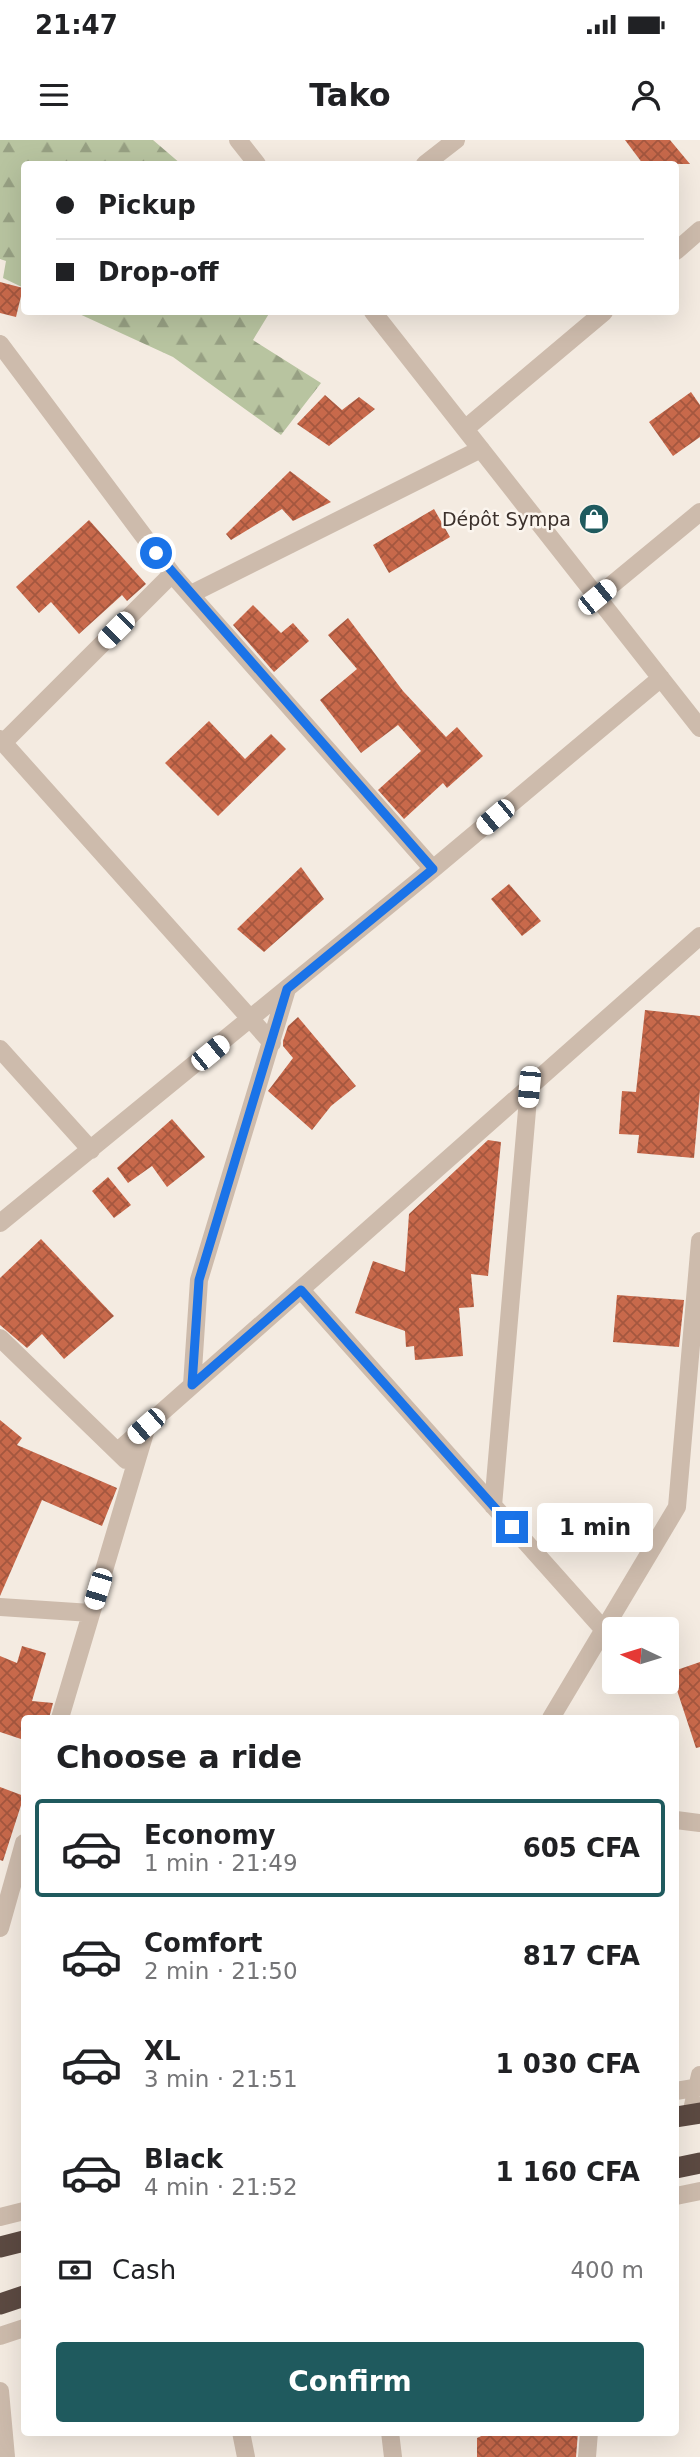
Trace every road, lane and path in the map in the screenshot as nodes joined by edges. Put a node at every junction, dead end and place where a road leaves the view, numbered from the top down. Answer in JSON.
{"nodes":[{"id":1,"x":238,"y":140,"type":"edge"},
{"id":2,"x":456,"y":140,"type":"edge"},
{"id":3,"x":255,"y":161,"type":"edge"},
{"id":4,"x":429,"y":161,"type":"edge"},
{"id":5,"x":700,"y":230,"type":"edge"},
{"id":6,"x":679,"y":248,"type":"edge"},
{"id":7,"x":375,"y":315,"type":"edge"},
{"id":8,"x":600,"y":315,"type":"edge"},
{"id":9,"x":0,"y":344,"type":"edge"},
{"id":10,"x":465,"y":429,"type":"junction"},
{"id":11,"x":481,"y":449,"type":"junction"},
{"id":12,"x":700,"y":512,"type":"edge"},
{"id":13,"x":172,"y":574,"type":"junction"},
{"id":14,"x":191,"y":594,"type":"junction"},
{"id":15,"x":597,"y":597,"type":"junction"},
{"id":16,"x":661,"y":678,"type":"junction"},
{"id":17,"x":700,"y":728,"type":"edge"},
{"id":18,"x":2,"y":741,"type":"edge"},
{"id":19,"x":433,"y":869,"type":"junction"},
{"id":20,"x":700,"y":936,"type":"edge"},
{"id":21,"x":287,"y":989,"type":"junction"},
{"id":22,"x":249,"y":1020,"type":"junction"},
{"id":23,"x":272,"y":1043,"type":"junction"},
{"id":24,"x":0,"y":1049,"type":"edge"},
{"id":25,"x":529,"y":1087,"type":"junction"},
{"id":26,"x":91,"y":1150,"type":"junction"},
{"id":27,"x":0,"y":1223,"type":"edge"},
{"id":28,"x":700,"y":1241,"type":"edge"},
{"id":29,"x":301,"y":1290,"type":"junction"},
{"id":30,"x":0,"y":1338,"type":"edge"},
{"id":31,"x":192,"y":1385,"type":"junction"},
{"id":32,"x":693,"y":1399,"type":"edge"},
{"id":33,"x":146,"y":1426,"type":"junction"},
{"id":34,"x":118,"y":1451,"type":"junction"},
{"id":35,"x":134,"y":1469,"type":"junction"},
{"id":36,"x":494,"y":1506,"type":"junction"},
{"id":37,"x":0,"y":1607,"type":"edge"},
{"id":38,"x":91,"y":1613,"type":"junction"},
{"id":39,"x":612,"y":1617,"type":"edge"},
{"id":40,"x":602,"y":1628,"type":"edge"},
{"id":41,"x":602,"y":1633,"type":"edge"},
{"id":42,"x":62,"y":1715,"type":"edge"},
{"id":43,"x":553,"y":1715,"type":"edge"},
{"id":44,"x":679,"y":1821,"type":"edge"},
{"id":45,"x":700,"y":1823,"type":"edge"},
{"id":46,"x":21,"y":1854,"type":"edge"},
{"id":47,"x":0,"y":1928,"type":"edge"},
{"id":48,"x":699,"y":2084,"type":"edge"},
{"id":49,"x":679,"y":2090,"type":"edge"},
{"id":50,"x":689,"y":2115,"type":"edge"},
{"id":51,"x":700,"y":2163,"type":"edge"},
{"id":52,"x":679,"y":2167,"type":"edge"},
{"id":53,"x":700,"y":2191,"type":"edge"},
{"id":54,"x":679,"y":2195,"type":"edge"},
{"id":55,"x":21,"y":2212,"type":"edge"},
{"id":56,"x":0,"y":2217,"type":"edge"},
{"id":57,"x":21,"y":2242,"type":"edge"},
{"id":58,"x":0,"y":2247,"type":"edge"},
{"id":59,"x":21,"y":2297,"type":"edge"},
{"id":60,"x":0,"y":2304,"type":"edge"},
{"id":61,"x":21,"y":2329,"type":"edge"},
{"id":62,"x":0,"y":2336,"type":"edge"},
{"id":63,"x":0,"y":2391,"type":"edge"},
{"id":64,"x":242,"y":2436,"type":"edge"},
{"id":65,"x":390,"y":2436,"type":"edge"},
{"id":66,"x":589,"y":2436,"type":"edge"},
{"id":67,"x":6,"y":2457,"type":"edge"},
{"id":68,"x":246,"y":2457,"type":"edge"},
{"id":69,"x":393,"y":2457,"type":"edge"},
{"id":70,"x":587,"y":2457,"type":"edge"}],
"edges":[{"from":1,"to":3,"type":"street"},
{"from":2,"to":4,"type":"street"},
{"from":5,"to":6,"type":"street"},
{"from":7,"to":10,"type":"street"},
{"from":8,"to":10,"type":"street"},
{"from":9,"to":13,"type":"street"},
{"from":10,"to":11,"type":"street"},
{"from":11,"to":14,"type":"street"},
{"from":11,"to":15,"type":"street"},
{"from":12,"to":15,"type":"street"},
{"from":13,"to":14,"type":"street"},
{"from":13,"to":18,"type":"street"},
{"from":14,"to":19,"type":"street"},
{"from":15,"to":16,"type":"street"},
{"from":16,"to":17,"type":"street"},
{"from":16,"to":19,"type":"street"},
{"from":18,"to":22,"type":"street"},
{"from":19,"to":21,"type":"street"},
{"from":20,"to":25,"type":"street"},
{"from":21,"to":22,"type":"street"},
{"from":21,"to":23,"type":"street"},
{"from":22,"to":23,"type":"street"},
{"from":22,"to":26,"type":"street"},
{"from":23,"to":31,"type":"street"},
{"from":24,"to":26,"type":"street"},
{"from":25,"to":29,"type":"street"},
{"from":25,"to":36,"type":"street"},
{"from":26,"to":27,"type":"street"},
{"from":28,"to":32,"type":"street"},
{"from":29,"to":31,"type":"street"},
{"from":29,"to":36,"type":"street"},
{"from":30,"to":34,"type":"street"},
{"from":31,"to":33,"type":"street"},
{"from":32,"to":39,"type":"street"},
{"from":33,"to":34,"type":"street"},
{"from":33,"to":35,"type":"street"},
{"from":34,"to":35,"type":"street"},
{"from":35,"to":38,"type":"street"},
{"from":36,"to":40,"type":"street"},
{"from":37,"to":38,"type":"street"},
{"from":38,"to":42,"type":"street"},
{"from":41,"to":43,"type":"street"},
{"from":44,"to":45,"type":"street"},
{"from":46,"to":47,"type":"street"},
{"from":48,"to":49,"type":"street"},
{"from":48,"to":50,"type":"street"},
{"from":51,"to":52,"type":"highway"},
{"from":53,"to":54,"type":"street"},
{"from":55,"to":56,"type":"street"},
{"from":57,"to":58,"type":"highway"},
{"from":59,"to":60,"type":"highway"},
{"from":61,"to":62,"type":"street"},
{"from":63,"to":67,"type":"street"},
{"from":64,"to":68,"type":"street"},
{"from":65,"to":69,"type":"street"},
{"from":66,"to":70,"type":"street"}]}
